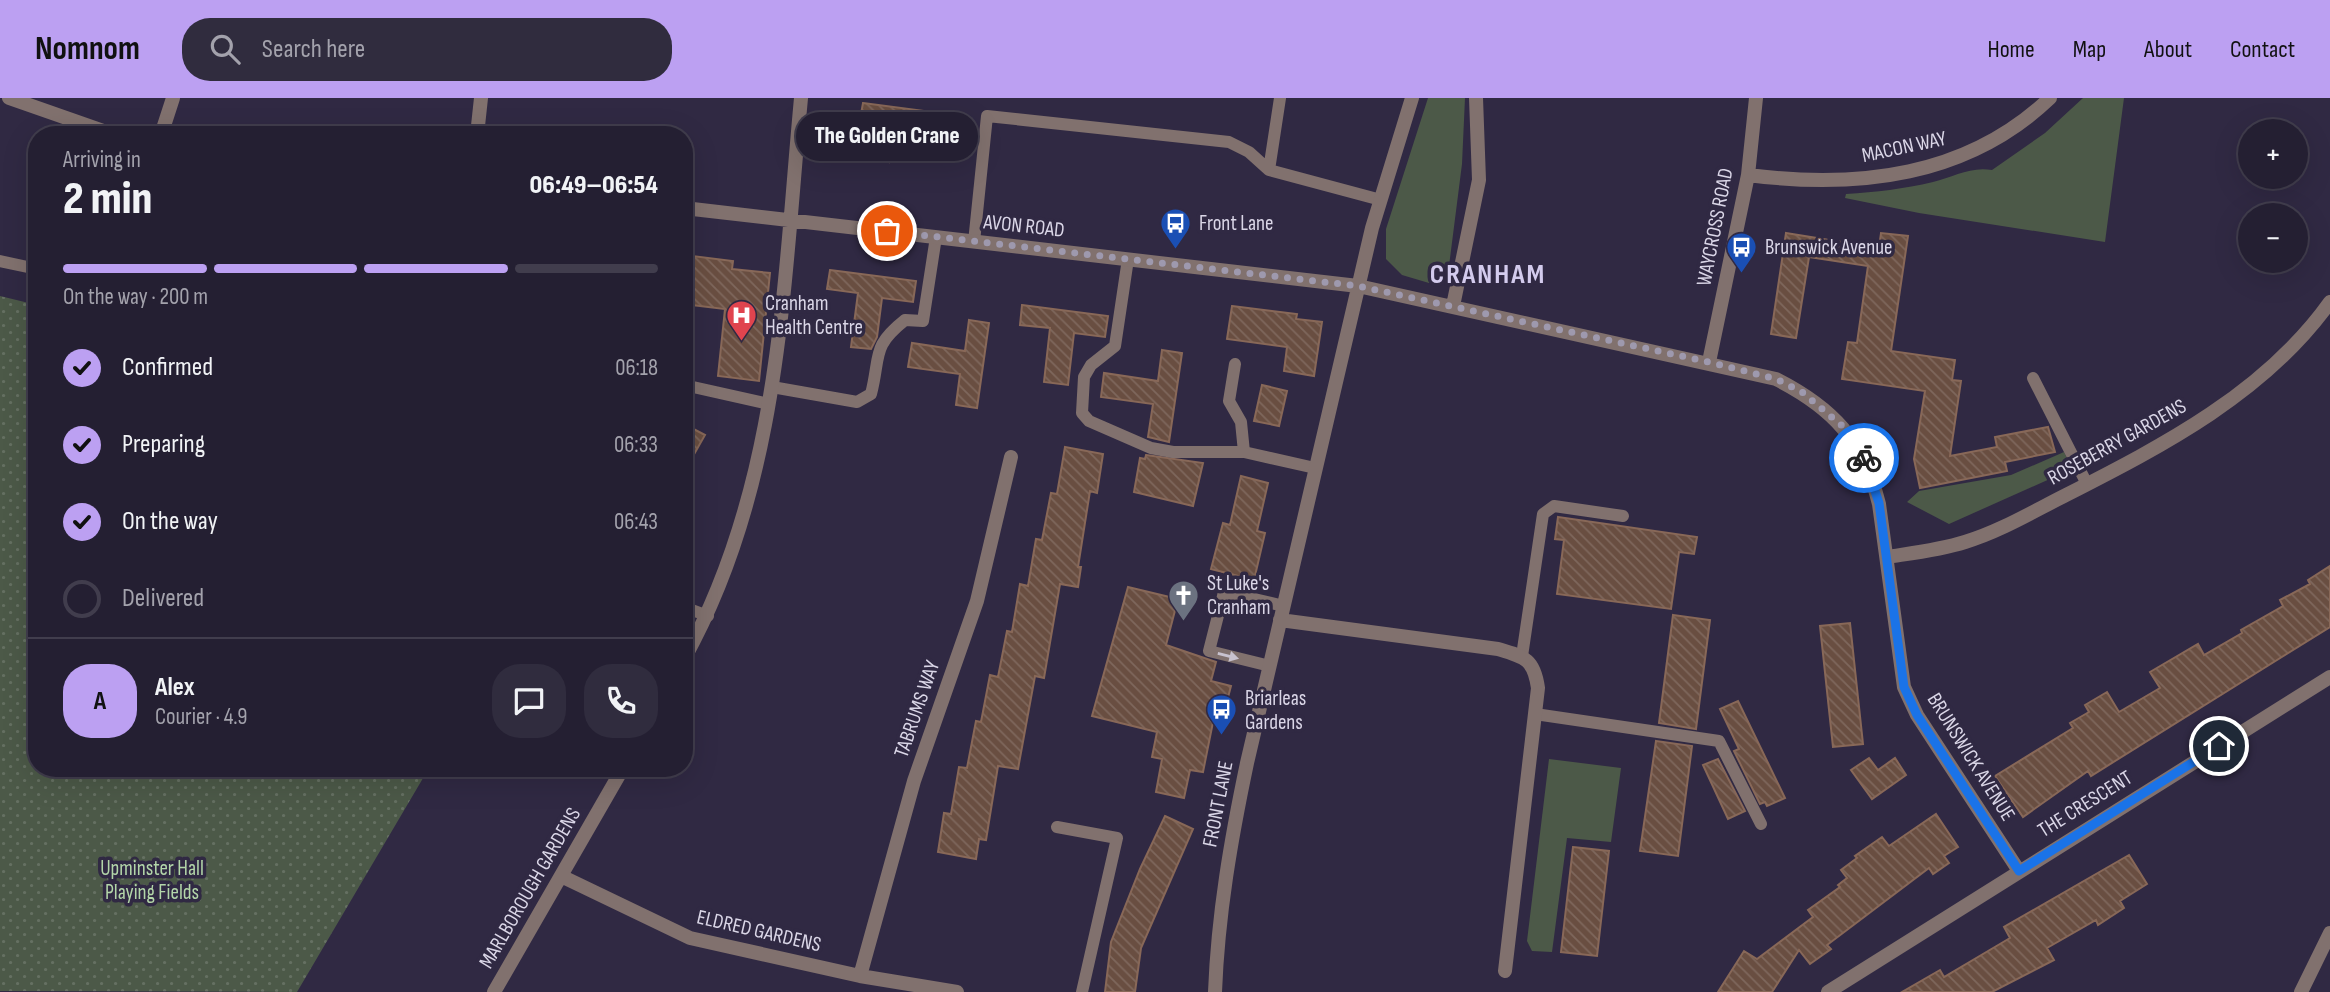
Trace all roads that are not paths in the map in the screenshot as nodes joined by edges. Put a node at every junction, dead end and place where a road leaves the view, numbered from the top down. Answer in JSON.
{"nodes":[{"id":1,"x":9,"y":98,"type":"edge"},
{"id":2,"x":173,"y":98,"type":"edge"},
{"id":3,"x":481,"y":98,"type":"edge"},
{"id":4,"x":801,"y":98,"type":"edge"},
{"id":5,"x":1280,"y":98,"type":"edge"},
{"id":6,"x":1412,"y":98,"type":"edge"},
{"id":7,"x":1476,"y":98,"type":"edge"},
{"id":8,"x":1756,"y":98,"type":"edge"},
{"id":9,"x":2050,"y":98,"type":"edge"},
{"id":10,"x":89,"y":126,"type":"edge"},
{"id":11,"x":164,"y":126,"type":"edge"},
{"id":12,"x":478,"y":126,"type":"edge"},
{"id":13,"x":1269,"y":170,"type":"junction"},
{"id":14,"x":1748,"y":175,"type":"junction"},
{"id":15,"x":1381,"y":200,"type":"junction"},
{"id":16,"x":693,"y":209,"type":"edge"},
{"id":17,"x":790,"y":220,"type":"junction"},
{"id":18,"x":936,"y":237,"type":"junction"},
{"id":19,"x":974,"y":242,"type":"junction"},
{"id":20,"x":1128,"y":259,"type":"junction"},
{"id":21,"x":0,"y":261,"type":"edge"},
{"id":22,"x":28,"y":268,"type":"edge"},
{"id":23,"x":1358,"y":286,"type":"junction"},
{"id":24,"x":2330,"y":302,"type":"edge"},
{"id":25,"x":1453,"y":306,"type":"junction"},
{"id":26,"x":1709,"y":362,"type":"junction"},
{"id":27,"x":1235,"y":364,"type":"dead end"},
{"id":28,"x":2033,"y":377,"type":"dead end"},
{"id":29,"x":693,"y":387,"type":"edge"},
{"id":30,"x":772,"y":387,"type":"junction"},
{"id":31,"x":769,"y":404,"type":"junction"},
{"id":32,"x":1244,"y":452,"type":"junction"},
{"id":33,"x":1012,"y":457,"type":"dead end"},
{"id":34,"x":1315,"y":468,"type":"junction"},
{"id":35,"x":2087,"y":484,"type":"junction"},
{"id":36,"x":1623,"y":516,"type":"dead end"},
{"id":37,"x":1887,"y":557,"type":"junction"},
{"id":38,"x":693,"y":610,"type":"edge"},
{"id":39,"x":1282,"y":614,"type":"junction"},
{"id":40,"x":708,"y":615,"type":"junction"},
{"id":41,"x":693,"y":642,"type":"edge"},
{"id":42,"x":1522,"y":656,"type":"junction"},
{"id":43,"x":1270,"y":666,"type":"junction"},
{"id":44,"x":2330,"y":677,"type":"edge"},
{"id":45,"x":1535,"y":714,"type":"junction"},
{"id":46,"x":618,"y":777,"type":"edge"},
{"id":47,"x":1762,"y":824,"type":"dead end"},
{"id":48,"x":1057,"y":827,"type":"dead end"},
{"id":49,"x":2019,"y":871,"type":"junction"},
{"id":50,"x":563,"y":877,"type":"junction"},
{"id":51,"x":2330,"y":933,"type":"edge"},
{"id":52,"x":1505,"y":971,"type":"dead end"},
{"id":53,"x":860,"y":976,"type":"junction"},
{"id":54,"x":494,"y":992,"type":"edge"},
{"id":55,"x":957,"y":992,"type":"edge"},
{"id":56,"x":1082,"y":992,"type":"edge"},
{"id":57,"x":1215,"y":992,"type":"edge"},
{"id":58,"x":1828,"y":992,"type":"edge"},
{"id":59,"x":2301,"y":992,"type":"edge"}],
"edges":[{"from":1,"to":10,"type":"street"},
{"from":2,"to":11,"type":"street"},
{"from":3,"to":12,"type":"street"},
{"from":4,"to":17,"type":"street"},
{"from":5,"to":13,"type":"lane"},
{"from":6,"to":15,"type":"street","name":"FRONT LANE"},
{"from":7,"to":25,"type":"street"},
{"from":8,"to":14,"type":"street","name":"WAYCROSS ROAD"},
{"from":9,"to":14,"type":"street","name":"MACON WAY"},
{"from":13,"to":15,"type":"lane"},
{"from":13,"to":19,"type":"lane"},
{"from":14,"to":26,"type":"street","name":"WAYCROSS ROAD"},
{"from":15,"to":23,"type":"street","name":"FRONT LANE"},
{"from":16,"to":17,"type":"street","name":"AVON ROAD"},
{"from":17,"to":18,"type":"street","name":"AVON ROAD"},
{"from":17,"to":30,"type":"street"},
{"from":18,"to":19,"type":"street","name":"AVON ROAD"},
{"from":18,"to":30,"type":"lane"},
{"from":19,"to":20,"type":"street","name":"AVON ROAD"},
{"from":20,"to":23,"type":"street","name":"AVON ROAD"},
{"from":20,"to":32,"type":"lane"},
{"from":21,"to":22,"type":"lane"},
{"from":23,"to":25,"type":"street","name":"BRUNSWICK AVENUE"},
{"from":23,"to":34,"type":"street","name":"FRONT LANE"},
{"from":24,"to":35,"type":"street","name":"ROSEBERRY GARDENS"},
{"from":25,"to":26,"type":"street","name":"BRUNSWICK AVENUE"},
{"from":26,"to":37,"type":"street","name":"BRUNSWICK AVENUE"},
{"from":27,"to":32,"type":"lane"},
{"from":28,"to":35,"type":"lane"},
{"from":29,"to":31,"type":"lane"},
{"from":30,"to":31,"type":"street"},
{"from":31,"to":40,"type":"street"},
{"from":32,"to":34,"type":"lane"},
{"from":33,"to":53,"type":"street","name":"TABRUMS WAY"},
{"from":34,"to":39,"type":"street","name":"FRONT LANE"},
{"from":35,"to":37,"type":"street","name":"ROSEBERRY GARDENS"},
{"from":36,"to":42,"type":"lane"},
{"from":37,"to":49,"type":"street","name":"BRUNSWICK AVENUE"},
{"from":38,"to":40,"type":"lane"},
{"from":39,"to":42,"type":"street"},
{"from":39,"to":43,"type":"street","name":"FRONT LANE"},
{"from":39,"to":43,"type":"lane","one_way":true},
{"from":40,"to":41,"type":"street"},
{"from":42,"to":45,"type":"street"},
{"from":43,"to":57,"type":"street","name":"FRONT LANE"},
{"from":44,"to":49,"type":"street","name":"THE CRESCENT"},
{"from":45,"to":47,"type":"lane"},
{"from":45,"to":52,"type":"street"},
{"from":46,"to":50,"type":"street","name":"MARLBOROUGH GARDENS"},
{"from":48,"to":56,"type":"lane"},
{"from":49,"to":58,"type":"street","name":"THE CRESCENT"},
{"from":50,"to":53,"type":"street","name":"ELDRED GARDENS"},
{"from":50,"to":54,"type":"street","name":"MARLBOROUGH GARDENS"},
{"from":51,"to":59,"type":"street"},
{"from":53,"to":55,"type":"street","name":"ELDRED GARDENS"}]}
